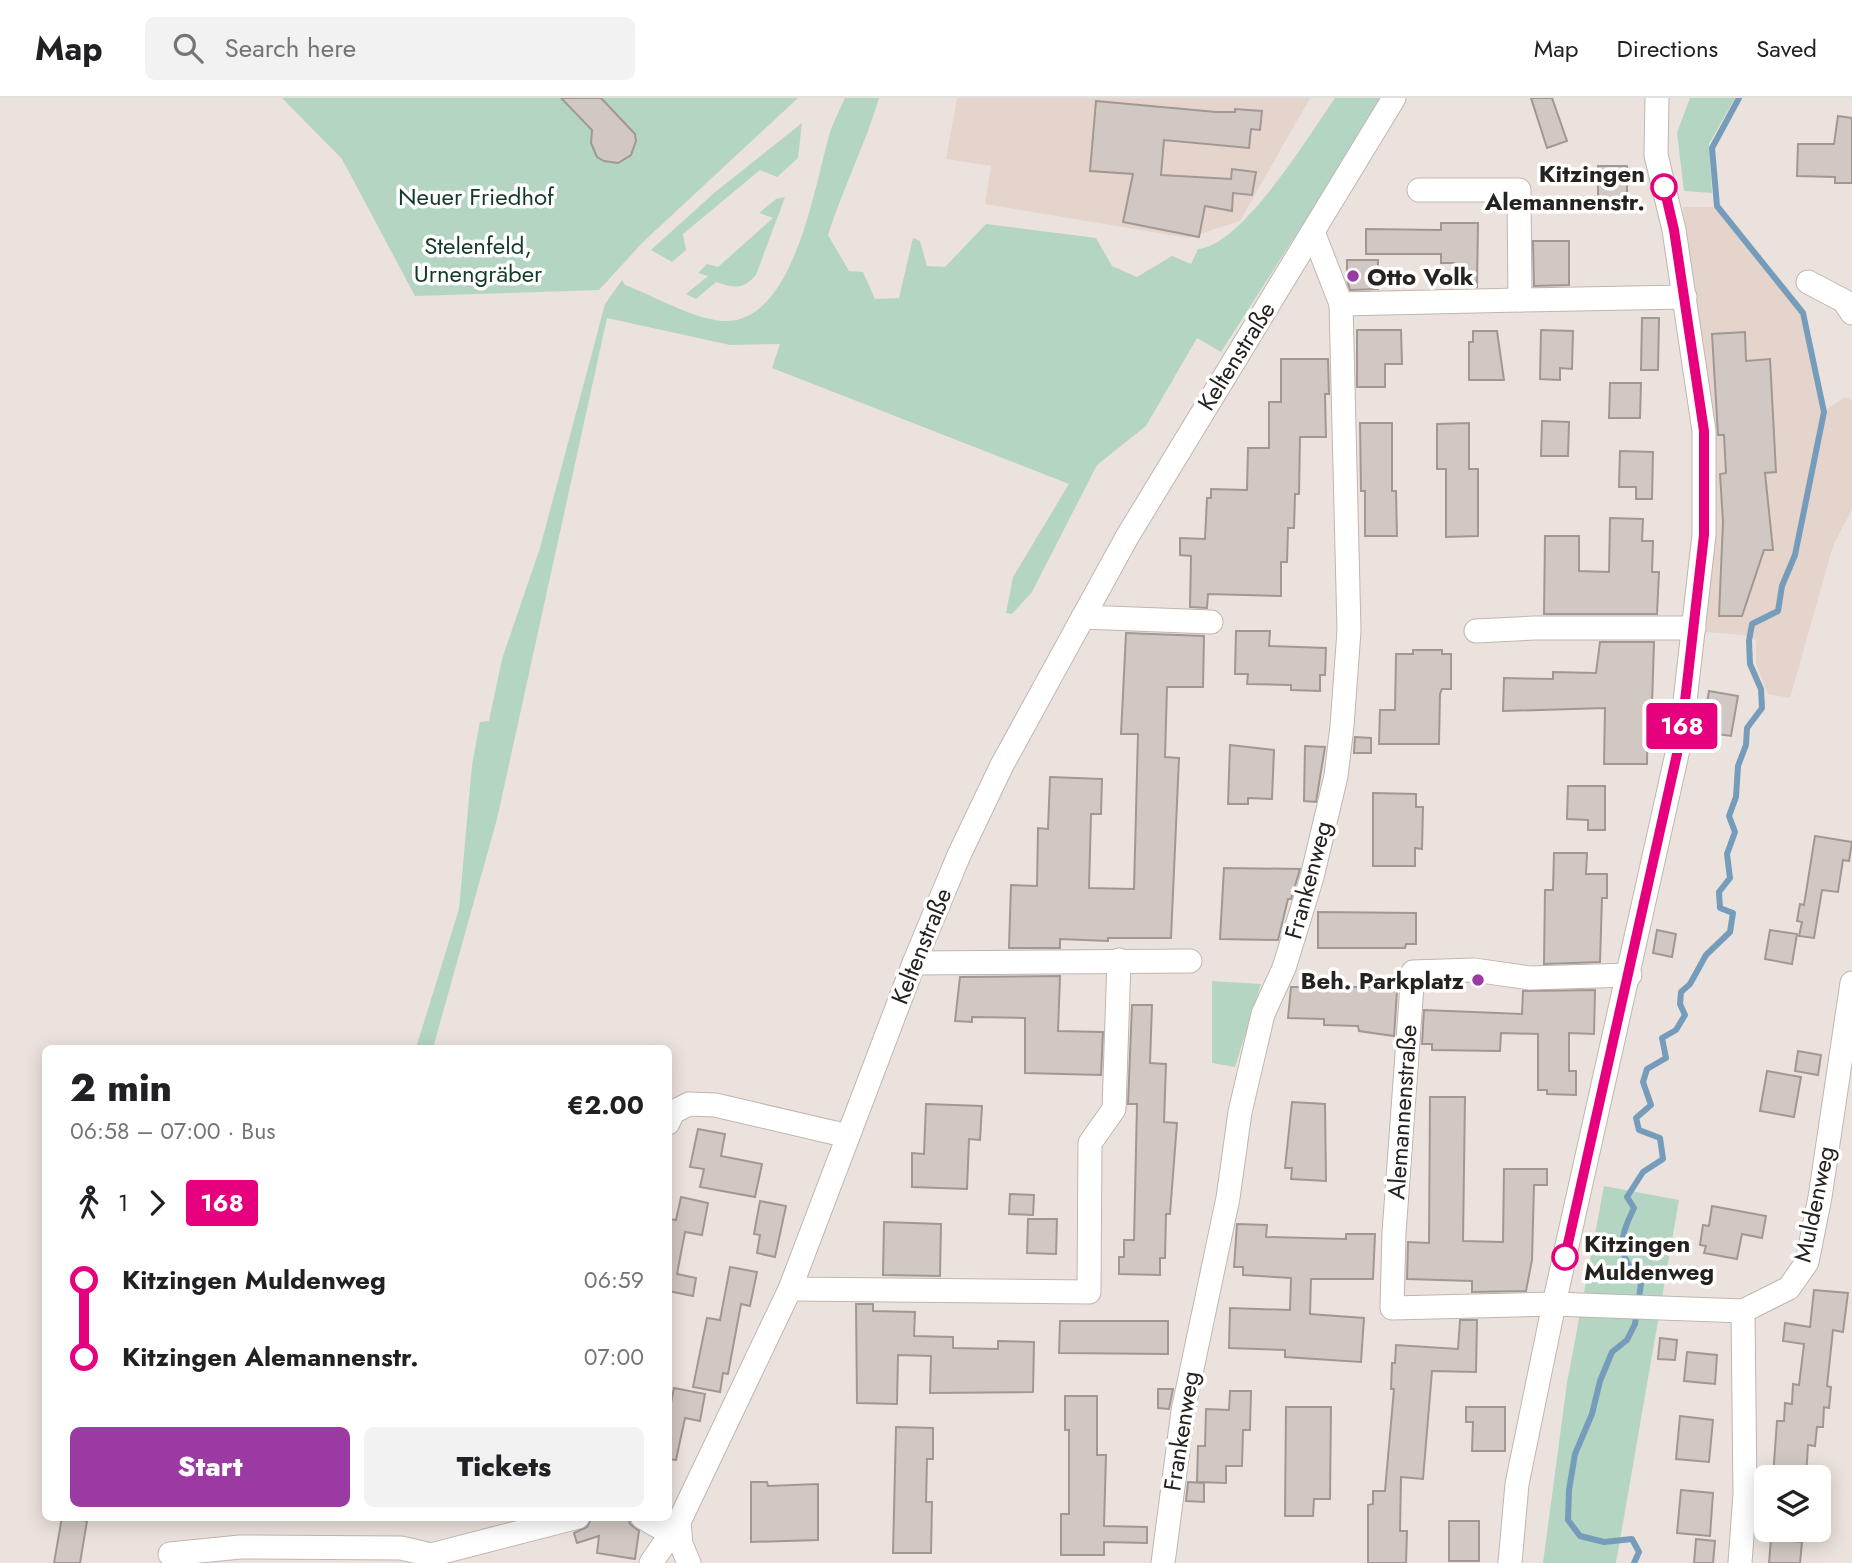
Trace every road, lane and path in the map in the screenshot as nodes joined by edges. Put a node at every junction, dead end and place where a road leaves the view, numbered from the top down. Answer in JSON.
{"nodes":[{"id":1,"x":1394,"y":98,"type":"edge"},
{"id":2,"x":1657,"y":98,"type":"edge"},
{"id":3,"x":1419,"y":190,"type":"dead end"},
{"id":4,"x":1313,"y":232,"type":"junction"},
{"id":5,"x":1808,"y":282,"type":"dead end"},
{"id":6,"x":1685,"y":298,"type":"junction"},
{"id":7,"x":1520,"y":300,"type":"junction"},
{"id":8,"x":1341,"y":304,"type":"junction"},
{"id":9,"x":1852,"y":313,"type":"edge"},
{"id":10,"x":1083,"y":617,"type":"junction"},
{"id":11,"x":1211,"y":622,"type":"dead end"},
{"id":12,"x":1694,"y":628,"type":"junction"},
{"id":13,"x":1476,"y":631,"type":"dead end"},
{"id":14,"x":1119,"y":960,"type":"junction"},
{"id":15,"x":1191,"y":961,"type":"dead end"},
{"id":16,"x":914,"y":963,"type":"junction"},
{"id":17,"x":1630,"y":975,"type":"junction"},
{"id":18,"x":1852,"y":983,"type":"edge"},
{"id":19,"x":672,"y":1114,"type":"edge"},
{"id":20,"x":848,"y":1136,"type":"junction"},
{"id":21,"x":790,"y":1289,"type":"junction"},
{"id":22,"x":1554,"y":1304,"type":"junction"},
{"id":23,"x":1743,"y":1311,"type":"junction"},
{"id":24,"x":564,"y":1521,"type":"edge"},
{"id":25,"x":654,"y":1521,"type":"edge"},
{"id":26,"x":675,"y":1528,"type":"junction"},
{"id":27,"x":170,"y":1555,"type":"dead end"},
{"id":28,"x":431,"y":1559,"type":"edge"},
{"id":29,"x":651,"y":1563,"type":"edge"},
{"id":30,"x":689,"y":1563,"type":"edge"},
{"id":31,"x":1163,"y":1563,"type":"edge"},
{"id":32,"x":1510,"y":1563,"type":"edge"},
{"id":33,"x":1740,"y":1563,"type":"edge"}],
"edges":[{"from":1,"to":4,"type":"street","name":"Keltenstraße"},
{"from":2,"to":6,"type":"street"},
{"from":3,"to":7,"type":"street"},
{"from":4,"to":8,"type":"street","name":"Frankenweg"},
{"from":4,"to":10,"type":"street","name":"Keltenstraße"},
{"from":5,"to":9,"type":"street"},
{"from":6,"to":7,"type":"street"},
{"from":6,"to":12,"type":"street"},
{"from":7,"to":8,"type":"street"},
{"from":8,"to":31,"type":"street","name":"Frankenweg"},
{"from":10,"to":11,"type":"street"},
{"from":10,"to":16,"type":"street","name":"Keltenstraße"},
{"from":12,"to":13,"type":"street"},
{"from":12,"to":17,"type":"street"},
{"from":14,"to":15,"type":"street"},
{"from":14,"to":16,"type":"street"},
{"from":14,"to":21,"type":"street"},
{"from":16,"to":20,"type":"street","name":"Keltenstraße"},
{"from":17,"to":22,"type":"street"},
{"from":17,"to":22,"type":"street","name":"Alemannenstraße"},
{"from":18,"to":23,"type":"street","name":"Muldenweg"},
{"from":19,"to":20,"type":"street"},
{"from":20,"to":21,"type":"street","name":"Keltenstraße"},
{"from":21,"to":26,"type":"street","name":"Keltenstraße"},
{"from":22,"to":23,"type":"street","name":"Muldenweg"},
{"from":22,"to":32,"type":"street"},
{"from":23,"to":33,"type":"street"},
{"from":24,"to":28,"type":"street"},
{"from":25,"to":26,"type":"street"},
{"from":26,"to":29,"type":"street","name":"Keltenstraße"},
{"from":26,"to":30,"type":"street"},
{"from":27,"to":28,"type":"street"}]}
